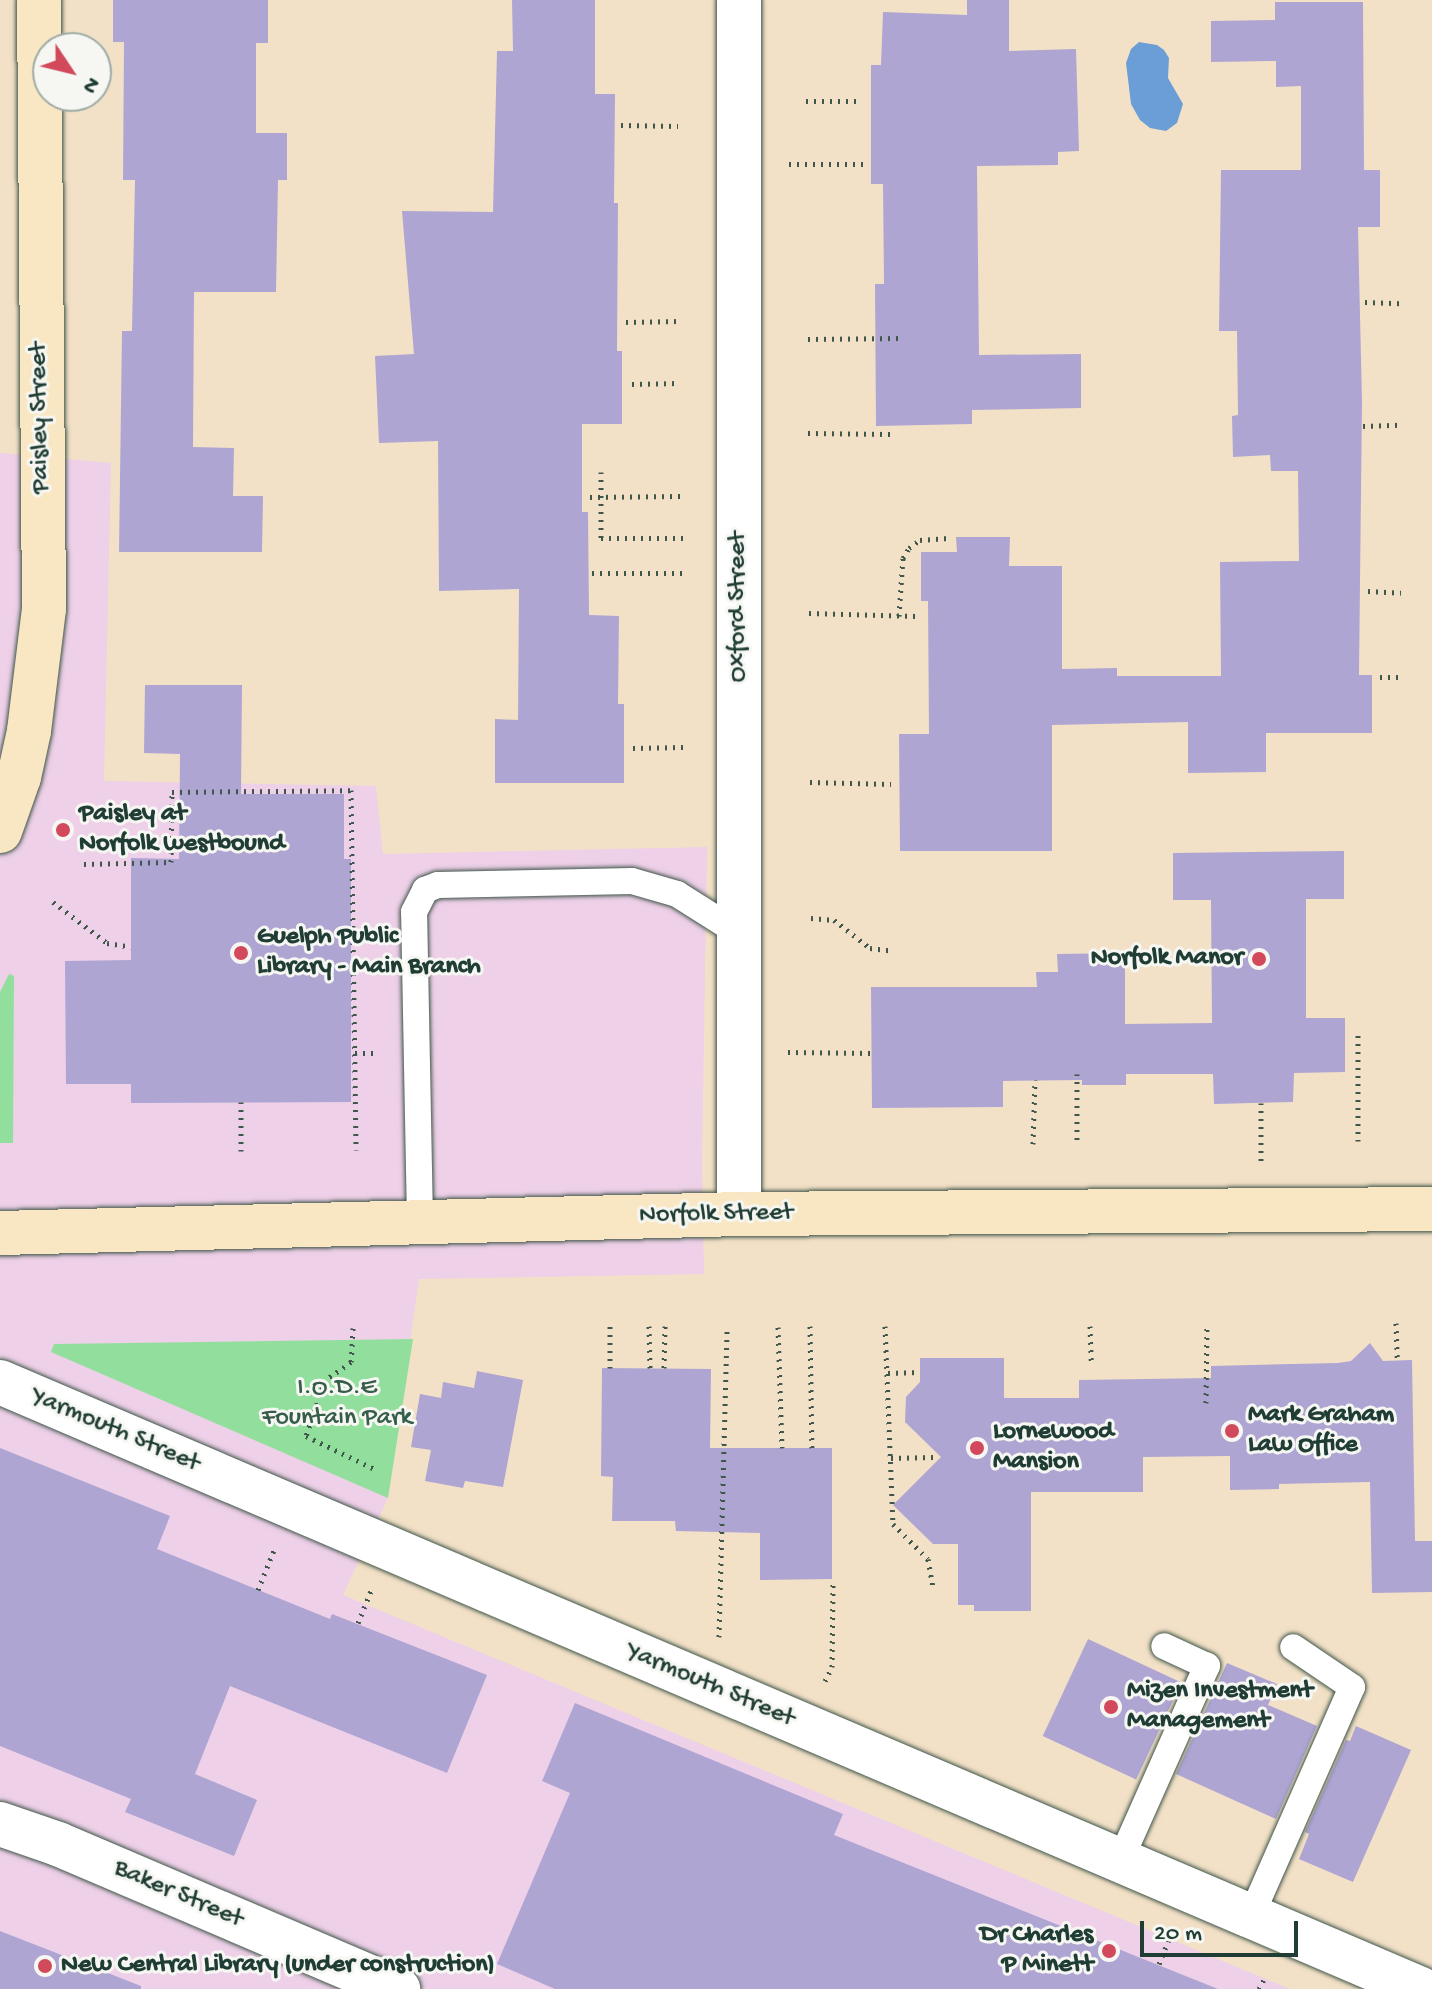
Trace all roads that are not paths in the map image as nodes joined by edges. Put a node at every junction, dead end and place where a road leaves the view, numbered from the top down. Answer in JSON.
{"nodes":[{"id":1,"x":39,"y":0,"type":"edge"},
{"id":2,"x":739,"y":0,"type":"edge"},
{"id":3,"x":0,"y":831,"type":"edge"},
{"id":4,"x":739,"y":933,"type":"junction"},
{"id":5,"x":1432,"y":1209,"type":"edge"},
{"id":6,"x":739,"y":1214,"type":"junction"},
{"id":7,"x":420,"y":1221,"type":"junction"},
{"id":8,"x":0,"y":1233,"type":"edge"},
{"id":9,"x":0,"y":1382,"type":"edge"},
{"id":10,"x":1164,"y":1646,"type":"dead end"},
{"id":11,"x":1293,"y":1647,"type":"dead end"},
{"id":12,"x":0,"y":1824,"type":"edge"},
{"id":13,"x":1120,"y":1861,"type":"junction"},
{"id":14,"x":1251,"y":1916,"type":"junction"},
{"id":15,"x":398,"y":1989,"type":"edge"},
{"id":16,"x":1421,"y":1989,"type":"edge"}],
"edges":[{"from":1,"to":3,"type":"main road","name":"Paisley Street"},
{"from":2,"to":4,"type":"street","name":"Oxford Street"},
{"from":4,"to":6,"type":"street","name":"Oxford Street"},
{"from":4,"to":7,"type":"lane"},
{"from":5,"to":6,"type":"main road","name":"Norfolk Street"},
{"from":6,"to":7,"type":"main road","name":"Norfolk Street"},
{"from":7,"to":8,"type":"main road","name":"Norfolk Street"},
{"from":9,"to":13,"type":"street","name":"Yarmouth Street"},
{"from":10,"to":13,"type":"lane"},
{"from":11,"to":14,"type":"lane"},
{"from":12,"to":15,"type":"street","name":"Baker Street"},
{"from":13,"to":14,"type":"street","name":"Yarmouth Street"},
{"from":14,"to":16,"type":"street","name":"Yarmouth Street"}]}
